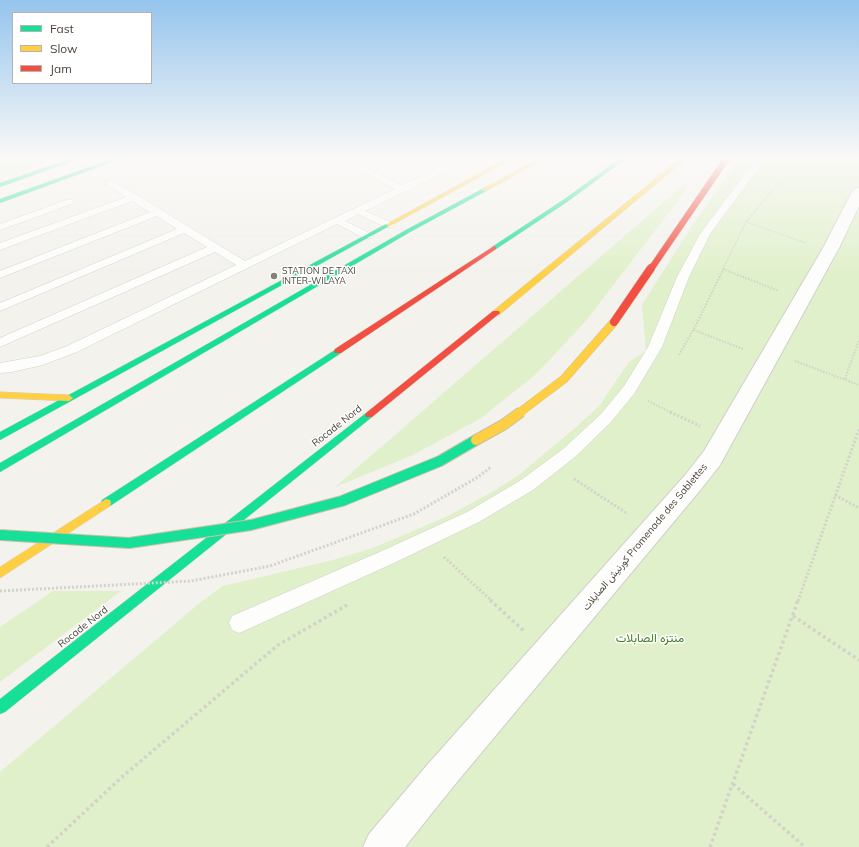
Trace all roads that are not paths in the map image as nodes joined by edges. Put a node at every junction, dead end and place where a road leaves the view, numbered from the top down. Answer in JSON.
{"nodes":[{"id":1,"x":134,"y":197,"type":"edge"},
{"id":2,"x":10,"y":198,"type":"edge"},
{"id":3,"x":133,"y":198,"type":"edge"},
{"id":4,"x":386,"y":198,"type":"edge"},
{"id":5,"x":439,"y":198,"type":"edge"},
{"id":6,"x":470,"y":198,"type":"edge"},
{"id":7,"x":570,"y":198,"type":"edge"},
{"id":8,"x":637,"y":198,"type":"edge"},
{"id":9,"x":700,"y":198,"type":"edge"},
{"id":10,"x":732,"y":198,"type":"edge"},
{"id":11,"x":850,"y":198,"type":"edge"},
{"id":12,"x":0,"y":201,"type":"edge"},
{"id":13,"x":69,"y":202,"type":"dead end"},
{"id":14,"x":358,"y":211,"type":"junction"},
{"id":15,"x":158,"y":212,"type":"junction"},
{"id":16,"x":338,"y":221,"type":"junction"},
{"id":17,"x":389,"y":225,"type":"junction"},
{"id":18,"x":0,"y":227,"type":"edge"},
{"id":19,"x":185,"y":229,"type":"junction"},
{"id":20,"x":368,"y":236,"type":"junction"},
{"id":21,"x":0,"y":247,"type":"edge"},
{"id":22,"x":215,"y":248,"type":"junction"},
{"id":23,"x":245,"y":266,"type":"junction"},
{"id":24,"x":0,"y":275,"type":"edge"},
{"id":25,"x":0,"y":307,"type":"edge"},
{"id":26,"x":0,"y":343,"type":"edge"},
{"id":27,"x":0,"y":368,"type":"edge"},
{"id":28,"x":0,"y":395,"type":"edge"},
{"id":29,"x":69,"y":398,"type":"junction"},
{"id":30,"x":0,"y":436,"type":"edge"},
{"id":31,"x":0,"y":468,"type":"edge"},
{"id":32,"x":0,"y":535,"type":"edge"},
{"id":33,"x":0,"y":573,"type":"edge"},
{"id":34,"x":239,"y":623,"type":"dead end"},
{"id":35,"x":0,"y":707,"type":"edge"},
{"id":36,"x":382,"y":847,"type":"edge"}],
"edges":[{"from":1,"to":15,"type":"lane"},
{"from":2,"to":12,"type":"main road"},
{"from":3,"to":21,"type":"lane"},
{"from":4,"to":14,"type":"lane"},
{"from":5,"to":17,"type":"main road"},
{"from":6,"to":31,"type":"main road"},
{"from":7,"to":33,"type":"main road"},
{"from":8,"to":35,"type":"main road","name":"Rocade Nord"},
{"from":9,"to":32,"type":"main road","bridge":true},
{"from":10,"to":34,"type":"lane"},
{"from":11,"to":36,"type":"street","name":"كورنيش الصابلات Promenade des Sablettes"},
{"from":13,"to":18,"type":"lane"},
{"from":14,"to":16,"type":"lane"},
{"from":14,"to":17,"type":"lane"},
{"from":15,"to":19,"type":"lane"},
{"from":15,"to":24,"type":"lane"},
{"from":16,"to":20,"type":"lane"},
{"from":16,"to":23,"type":"lane"},
{"from":17,"to":20,"type":"main road"},
{"from":19,"to":22,"type":"lane"},
{"from":19,"to":25,"type":"lane"},
{"from":20,"to":29,"type":"main road"},
{"from":22,"to":23,"type":"lane"},
{"from":22,"to":26,"type":"lane"},
{"from":23,"to":27,"type":"lane"},
{"from":28,"to":29,"type":"main road"},
{"from":29,"to":30,"type":"main road"}]}
